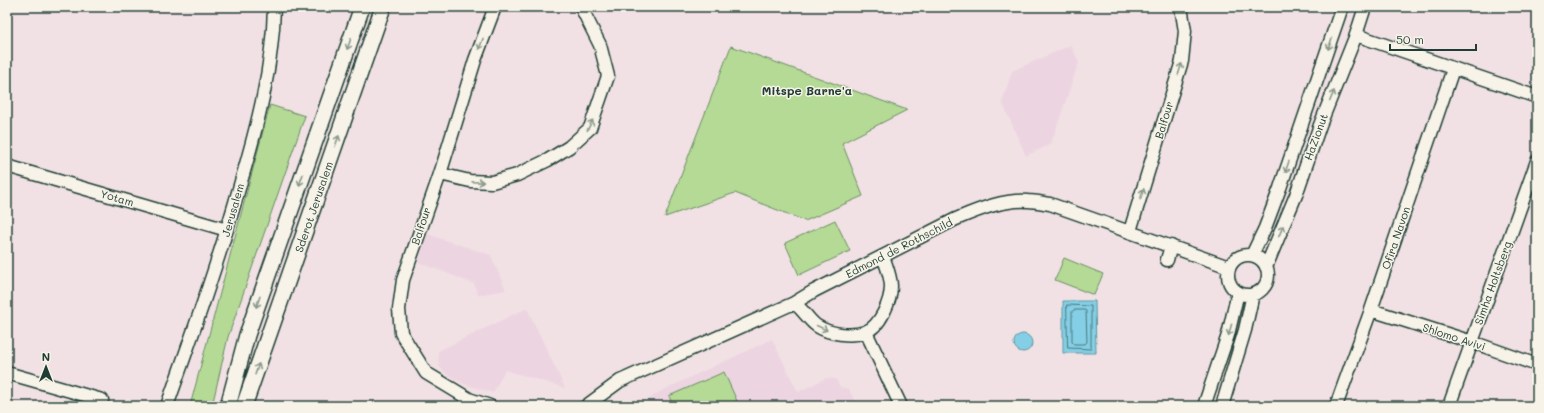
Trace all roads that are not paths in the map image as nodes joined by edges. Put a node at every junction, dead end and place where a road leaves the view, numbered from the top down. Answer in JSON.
{"nodes":[{"id":1,"x":274,"y":7,"type":"edge"},
{"id":2,"x":362,"y":7,"type":"edge"},
{"id":3,"x":383,"y":7,"type":"edge"},
{"id":4,"x":495,"y":7,"type":"edge"},
{"id":5,"x":581,"y":7,"type":"edge"},
{"id":6,"x":1181,"y":7,"type":"edge"},
{"id":7,"x":1342,"y":7,"type":"edge"},
{"id":8,"x":1365,"y":7,"type":"edge"},
{"id":9,"x":1356,"y":35,"type":"junction"},
{"id":10,"x":1453,"y":68,"type":"junction"},
{"id":11,"x":1537,"y":97,"type":"edge"},
{"id":12,"x":1537,"y":161,"type":"edge"},
{"id":13,"x":7,"y":166,"type":"edge"},
{"id":14,"x":440,"y":174,"type":"junction"},
{"id":15,"x":227,"y":230,"type":"junction"},
{"id":16,"x":1130,"y":231,"type":"junction"},
{"id":17,"x":1172,"y":246,"type":"junction"},
{"id":18,"x":1252,"y":255,"type":"junction"},
{"id":19,"x":883,"y":256,"type":"junction"},
{"id":20,"x":1167,"y":260,"type":"dead end"},
{"id":21,"x":1229,"y":267,"type":"junction"},
{"id":22,"x":1266,"y":267,"type":"junction"},
{"id":23,"x":1238,"y":292,"type":"junction"},
{"id":24,"x":1253,"y":294,"type":"junction"},
{"id":25,"x":794,"y":303,"type":"junction"},
{"id":26,"x":1371,"y":310,"type":"junction"},
{"id":27,"x":866,"y":332,"type":"junction"},
{"id":28,"x":1472,"y":342,"type":"junction"},
{"id":29,"x":1219,"y":365,"type":"junction"},
{"id":30,"x":1537,"y":365,"type":"edge"},
{"id":31,"x":7,"y":373,"type":"edge"},
{"id":32,"x":102,"y":400,"type":"dead end"},
{"id":33,"x":167,"y":406,"type":"edge"},
{"id":34,"x":228,"y":406,"type":"edge"},
{"id":35,"x":244,"y":406,"type":"edge"},
{"id":36,"x":490,"y":406,"type":"edge"},
{"id":37,"x":586,"y":406,"type":"edge"},
{"id":38,"x":901,"y":406,"type":"edge"},
{"id":39,"x":1204,"y":406,"type":"edge"},
{"id":40,"x":1210,"y":406,"type":"edge"},
{"id":41,"x":1222,"y":406,"type":"edge"},
{"id":42,"x":1336,"y":406,"type":"edge"},
{"id":43,"x":1449,"y":406,"type":"edge"}],
"edges":[{"from":1,"to":15,"type":"street","name":"Jerusalem"},
{"from":2,"to":34,"type":"main road","name":"Sderot Jerusalem","one_way":true},
{"from":35,"to":3,"type":"main road","name":"Sderot Jerusalem","one_way":true},
{"from":4,"to":14,"type":"street","name":"Balfour","one_way":true},
{"from":14,"to":5,"type":"street","one_way":true},
{"from":16,"to":6,"type":"street","name":"Balfour","one_way":true},
{"from":7,"to":18,"type":"street","name":"HaZionut","one_way":true},
{"from":8,"to":9,"type":"street","name":"HaZionut"},
{"from":9,"to":10,"type":"street"},
{"from":22,"to":9,"type":"street","name":"HaZionut","one_way":true},
{"from":10,"to":11,"type":"street"},
{"from":10,"to":26,"type":"street","name":"Ofira Navon"},
{"from":12,"to":28,"type":"street","name":"Simha Holtsberg"},
{"from":13,"to":15,"type":"street","name":"Yotam"},
{"from":14,"to":36,"type":"street","name":"Balfour"},
{"from":15,"to":33,"type":"street","name":"Jerusalem"},
{"from":16,"to":17,"type":"street","name":"Edmond de Rothschild"},
{"from":16,"to":19,"type":"street","name":"Edmond de Rothschild"},
{"from":17,"to":20,"type":"street"},
{"from":17,"to":21,"type":"street","name":"Edmond de Rothschild"},
{"from":18,"to":21,"type":"street"},
{"from":18,"to":22,"type":"street"},
{"from":19,"to":25,"type":"street","name":"Edmond de Rothschild"},
{"from":19,"to":27,"type":"street"},
{"from":21,"to":23,"type":"street"},
{"from":22,"to":24,"type":"street"},
{"from":23,"to":24,"type":"street"},
{"from":23,"to":29,"type":"street","one_way":true},
{"from":24,"to":41,"type":"street"},
{"from":25,"to":27,"type":"street","one_way":true},
{"from":25,"to":37,"type":"street","name":"Edmond de Rothschild"},
{"from":26,"to":28,"type":"street","name":"Shlomo Avivi"},
{"from":26,"to":42,"type":"street","name":"Ofira Navon"},
{"from":27,"to":38,"type":"street"},
{"from":28,"to":30,"type":"street","name":"Shlomo Avivi"},
{"from":28,"to":43,"type":"street","name":"Simha Holtsberg"},
{"from":29,"to":39,"type":"street"},
{"from":29,"to":40,"type":"street"},
{"from":31,"to":32,"type":"street"}]}
